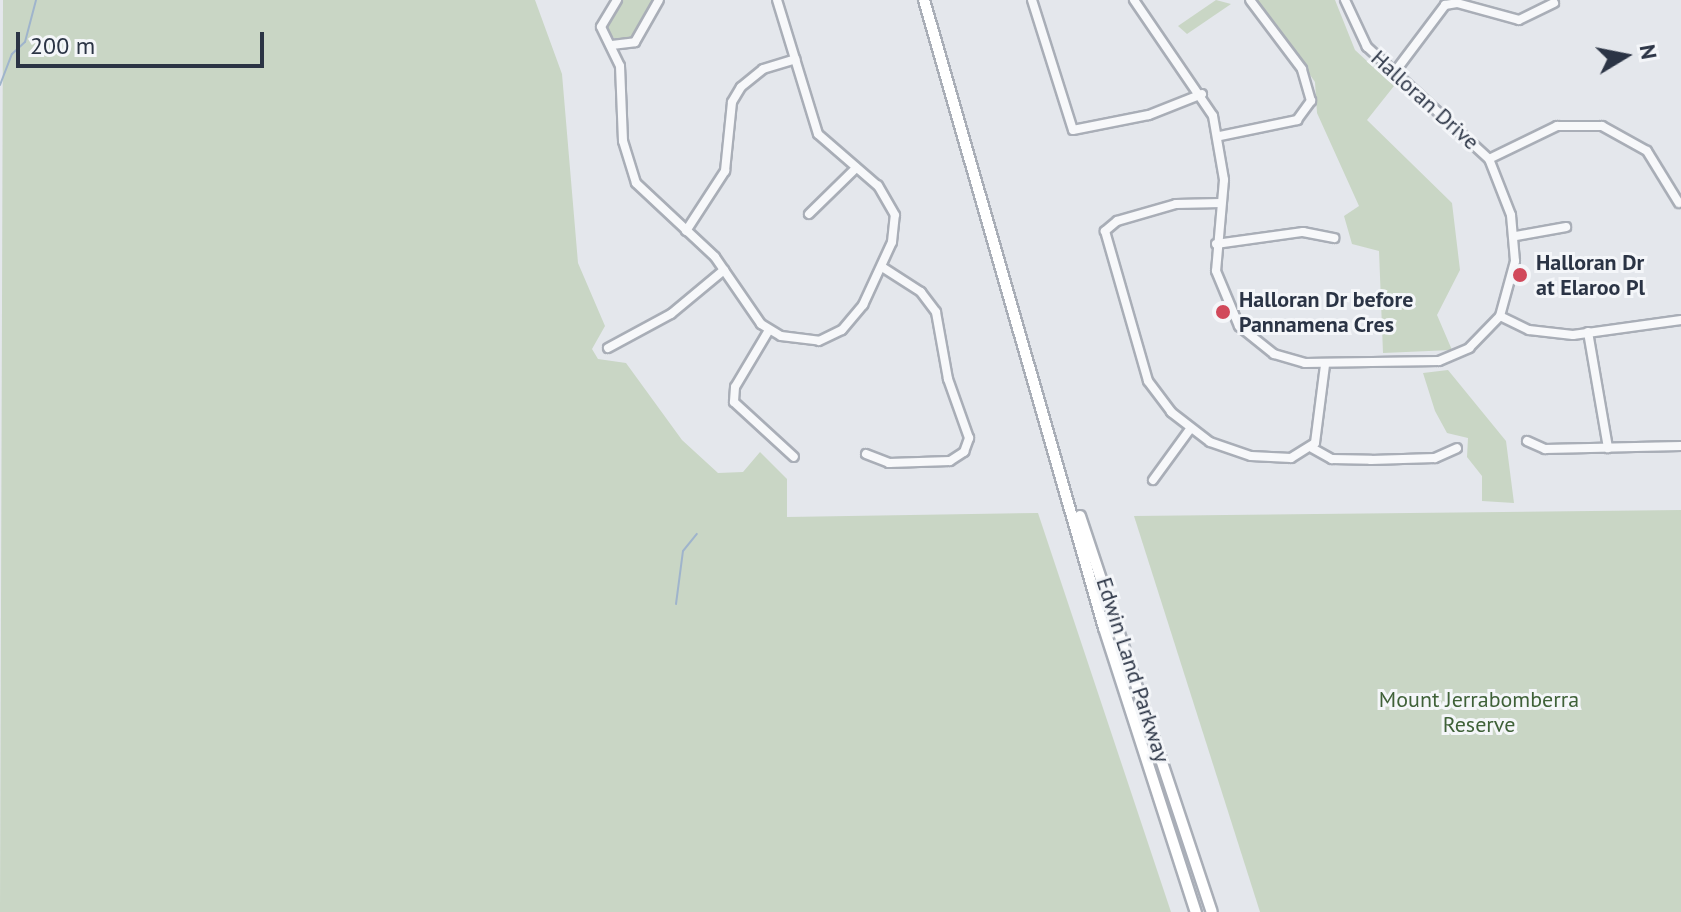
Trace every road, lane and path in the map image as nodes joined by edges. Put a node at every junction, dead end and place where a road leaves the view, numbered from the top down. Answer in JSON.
{"nodes":[{"id":1,"x":617,"y":0,"type":"edge"},
{"id":2,"x":659,"y":0,"type":"edge"},
{"id":3,"x":777,"y":0,"type":"edge"},
{"id":4,"x":924,"y":0,"type":"edge"},
{"id":5,"x":1032,"y":0,"type":"edge"},
{"id":6,"x":1134,"y":0,"type":"edge"},
{"id":7,"x":1250,"y":0,"type":"edge"},
{"id":8,"x":1345,"y":0,"type":"edge"},
{"id":9,"x":1457,"y":1,"type":"edge"},
{"id":10,"x":1554,"y":3,"type":"dead end"},
{"id":11,"x":634,"y":43,"type":"junction"},
{"id":12,"x":612,"y":45,"type":"junction"},
{"id":13,"x":795,"y":59,"type":"junction"},
{"id":14,"x":1394,"y":73,"type":"junction"},
{"id":15,"x":621,"y":74,"type":"junction"},
{"id":16,"x":1202,"y":94,"type":"junction"},
{"id":17,"x":1220,"y":136,"type":"junction"},
{"id":18,"x":1489,"y":159,"type":"junction"},
{"id":19,"x":856,"y":168,"type":"junction"},
{"id":20,"x":1221,"y":203,"type":"junction"},
{"id":21,"x":1679,"y":203,"type":"edge"},
{"id":22,"x":809,"y":214,"type":"dead end"},
{"id":23,"x":1566,"y":227,"type":"dead end"},
{"id":24,"x":686,"y":231,"type":"junction"},
{"id":25,"x":1516,"y":236,"type":"junction"},
{"id":26,"x":1334,"y":238,"type":"dead end"},
{"id":27,"x":1216,"y":244,"type":"junction"},
{"id":28,"x":882,"y":267,"type":"junction"},
{"id":29,"x":724,"y":270,"type":"junction"},
{"id":30,"x":1500,"y":316,"type":"junction"},
{"id":31,"x":1681,"y":320,"type":"edge"},
{"id":32,"x":769,"y":330,"type":"junction"},
{"id":33,"x":1588,"y":332,"type":"junction"},
{"id":34,"x":608,"y":348,"type":"dead end"},
{"id":35,"x":1325,"y":365,"type":"junction"},
{"id":36,"x":1190,"y":429,"type":"junction"},
{"id":37,"x":1050,"y":430,"type":"junction"},
{"id":38,"x":1527,"y":441,"type":"dead end"},
{"id":39,"x":1681,"y":446,"type":"edge"},
{"id":40,"x":1312,"y":448,"type":"junction"},
{"id":41,"x":1457,"y":448,"type":"dead end"},
{"id":42,"x":1608,"y":448,"type":"junction"},
{"id":43,"x":866,"y":454,"type":"dead end"},
{"id":44,"x":794,"y":457,"type":"dead end"},
{"id":45,"x":1153,"y":480,"type":"dead end"},
{"id":46,"x":1196,"y":912,"type":"edge"},
{"id":47,"x":1212,"y":912,"type":"edge"}],
"edges":[{"from":1,"to":12,"type":"street"},
{"from":2,"to":11,"type":"street"},
{"from":3,"to":13,"type":"street"},
{"from":4,"to":37,"type":"main road","name":"Edwin Land Parkway"},
{"from":5,"to":16,"type":"street"},
{"from":6,"to":16,"type":"street"},
{"from":7,"to":17,"type":"street"},
{"from":8,"to":14,"type":"street","name":"Halloran Drive"},
{"from":9,"to":10,"type":"street"},
{"from":9,"to":14,"type":"street"},
{"from":11,"to":12,"type":"street"},
{"from":11,"to":15,"type":"street"},
{"from":12,"to":15,"type":"street"},
{"from":13,"to":19,"type":"street"},
{"from":13,"to":24,"type":"street"},
{"from":14,"to":18,"type":"street","name":"Halloran Drive"},
{"from":15,"to":24,"type":"street"},
{"from":16,"to":17,"type":"street"},
{"from":17,"to":20,"type":"street"},
{"from":18,"to":21,"type":"street"},
{"from":18,"to":25,"type":"street","name":"Halloran Drive"},
{"from":19,"to":22,"type":"street"},
{"from":19,"to":28,"type":"street"},
{"from":20,"to":27,"type":"street"},
{"from":20,"to":36,"type":"street"},
{"from":23,"to":25,"type":"street"},
{"from":24,"to":29,"type":"street"},
{"from":25,"to":30,"type":"street"},
{"from":26,"to":27,"type":"street"},
{"from":27,"to":35,"type":"street"},
{"from":28,"to":32,"type":"street"},
{"from":28,"to":43,"type":"street"},
{"from":29,"to":32,"type":"street"},
{"from":29,"to":34,"type":"street"},
{"from":30,"to":33,"type":"street"},
{"from":30,"to":35,"type":"street"},
{"from":31,"to":33,"type":"street"},
{"from":32,"to":44,"type":"street"},
{"from":33,"to":42,"type":"street"},
{"from":35,"to":40,"type":"street"},
{"from":36,"to":40,"type":"street"},
{"from":36,"to":45,"type":"street"},
{"from":37,"to":46,"type":"main road","name":"Edwin Land Parkway"},
{"from":37,"to":47,"type":"main road","name":"Edwin Land Parkway"},
{"from":38,"to":42,"type":"street"},
{"from":39,"to":42,"type":"street"},
{"from":40,"to":41,"type":"street"}]}
